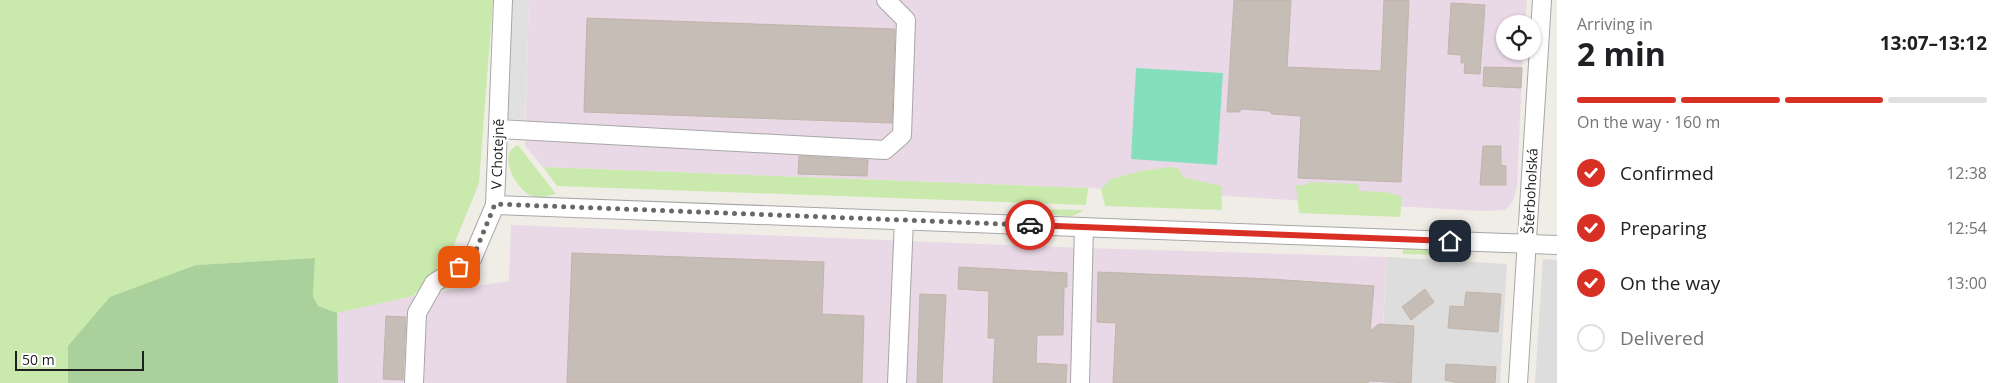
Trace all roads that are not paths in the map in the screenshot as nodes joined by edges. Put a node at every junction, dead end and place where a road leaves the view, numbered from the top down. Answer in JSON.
{"nodes":[{"id":1,"x":503,"y":0,"type":"edge"},
{"id":2,"x":886,"y":0,"type":"edge"},
{"id":3,"x":1542,"y":0,"type":"edge"},
{"id":4,"x":498,"y":129,"type":"junction"},
{"id":5,"x":495,"y":204,"type":"junction"},
{"id":6,"x":904,"y":220,"type":"junction"},
{"id":7,"x":1084,"y":227,"type":"junction"},
{"id":8,"x":1527,"y":244,"type":"junction"},
{"id":9,"x":1557,"y":245,"type":"edge"},
{"id":10,"x":414,"y":383,"type":"edge"},
{"id":11,"x":897,"y":383,"type":"edge"},
{"id":12,"x":1080,"y":383,"type":"edge"},
{"id":13,"x":1518,"y":383,"type":"edge"}],
"edges":[{"from":1,"to":4,"type":"street","name":"V Chotejně"},
{"from":2,"to":4,"type":"street"},
{"from":3,"to":8,"type":"street","name":"Štěrboholská"},
{"from":4,"to":5,"type":"street","name":"V Chotejně"},
{"from":5,"to":6,"type":"street","name":"V Chotejně"},
{"from":5,"to":10,"type":"street"},
{"from":6,"to":7,"type":"street","name":"V Chotejně"},
{"from":6,"to":11,"type":"street"},
{"from":7,"to":8,"type":"street","name":"V Chotejně"},
{"from":7,"to":12,"type":"street"},
{"from":8,"to":9,"type":"street","name":"V Chotejně"},
{"from":8,"to":13,"type":"street","name":"Štěrboholská"}]}
